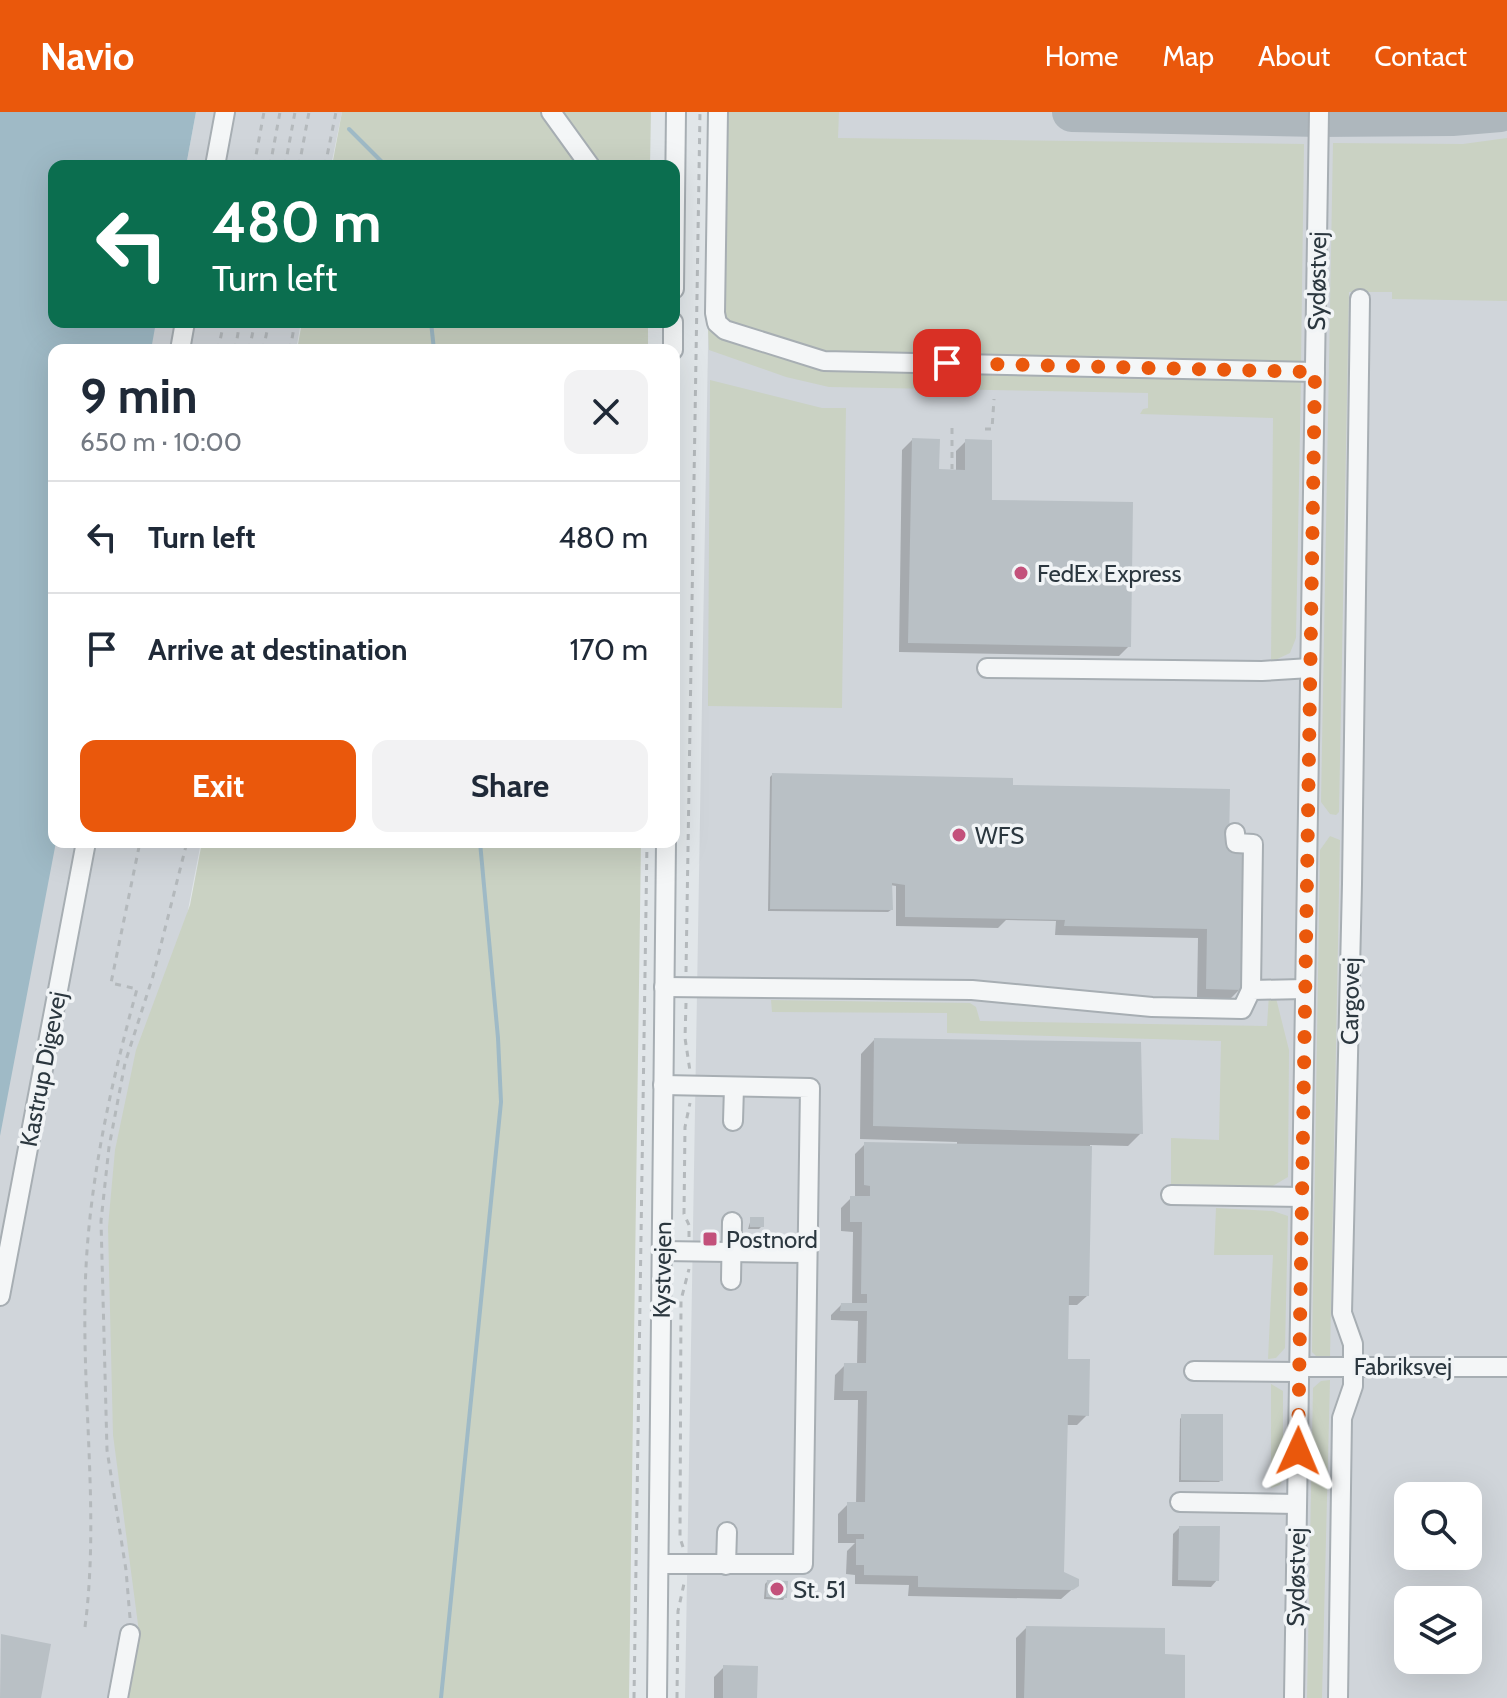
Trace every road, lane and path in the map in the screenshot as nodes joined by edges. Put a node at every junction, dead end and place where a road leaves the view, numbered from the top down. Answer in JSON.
{"nodes":[{"id":1,"x":225,"y":112,"type":"edge"},
{"id":2,"x":264,"y":112,"type":"edge"},
{"id":3,"x":280,"y":112,"type":"edge"},
{"id":4,"x":295,"y":112,"type":"edge"},
{"id":5,"x":309,"y":112,"type":"edge"},
{"id":6,"x":336,"y":112,"type":"edge"},
{"id":7,"x":551,"y":112,"type":"edge"},
{"id":8,"x":676,"y":112,"type":"edge"},
{"id":9,"x":700,"y":112,"type":"edge"},
{"id":10,"x":718,"y":112,"type":"edge"},
{"id":11,"x":1319,"y":112,"type":"edge"},
{"id":12,"x":216,"y":160,"type":"edge"},
{"id":13,"x":255,"y":160,"type":"edge"},
{"id":14,"x":271,"y":160,"type":"edge"},
{"id":15,"x":286,"y":160,"type":"edge"},
{"id":16,"x":300,"y":160,"type":"edge"},
{"id":17,"x":326,"y":160,"type":"edge"},
{"id":18,"x":586,"y":160,"type":"edge"},
{"id":19,"x":675,"y":160,"type":"edge"},
{"id":20,"x":1360,"y":299,"type":"dead end"},
{"id":21,"x":1315,"y":372,"type":"junction"},
{"id":22,"x":994,"y":399,"type":"dead end"},
{"id":23,"x":952,"y":428,"type":"dead end"},
{"id":24,"x":985,"y":429,"type":"dead end"},
{"id":25,"x":952,"y":469,"type":"dead end"},
{"id":26,"x":987,"y":668,"type":"dead end"},
{"id":27,"x":1310,"y":668,"type":"junction"},
{"id":28,"x":1235,"y":833,"type":"dead end"},
{"id":29,"x":85,"y":848,"type":"edge"},
{"id":30,"x":139,"y":848,"type":"edge"},
{"id":31,"x":185,"y":848,"type":"edge"},
{"id":32,"x":647,"y":848,"type":"edge"},
{"id":33,"x":666,"y":848,"type":"edge"},
{"id":34,"x":664,"y":987,"type":"junction"},
{"id":35,"x":686,"y":988,"type":"junction"},
{"id":36,"x":1305,"y":989,"type":"junction"},
{"id":37,"x":1251,"y":990,"type":"junction"},
{"id":38,"x":663,"y":1085,"type":"junction"},
{"id":39,"x":690,"y":1086,"type":"junction"},
{"id":40,"x":734,"y":1087,"type":"junction"},
{"id":41,"x":733,"y":1121,"type":"dead end"},
{"id":42,"x":1171,"y":1195,"type":"dead end"},
{"id":43,"x":1302,"y":1197,"type":"junction"},
{"id":44,"x":732,"y":1222,"type":"dead end"},
{"id":45,"x":662,"y":1251,"type":"junction"},
{"id":46,"x":689,"y":1252,"type":"junction"},
{"id":47,"x":732,"y":1253,"type":"junction"},
{"id":48,"x":806,"y":1253,"type":"junction"},
{"id":49,"x":731,"y":1280,"type":"dead end"},
{"id":50,"x":0,"y":1296,"type":"edge"},
{"id":51,"x":1353,"y":1365,"type":"junction"},
{"id":52,"x":1507,"y":1367,"type":"edge"},
{"id":53,"x":1299,"y":1369,"type":"junction"},
{"id":54,"x":1194,"y":1371,"type":"dead end"},
{"id":55,"x":1180,"y":1502,"type":"dead end"},
{"id":56,"x":1297,"y":1504,"type":"junction"},
{"id":57,"x":727,"y":1532,"type":"dead end"},
{"id":58,"x":659,"y":1564,"type":"junction"},
{"id":59,"x":685,"y":1565,"type":"junction"},
{"id":60,"x":726,"y":1565,"type":"junction"},
{"id":61,"x":85,"y":1627,"type":"dead end"},
{"id":62,"x":130,"y":1634,"type":"joint"},
{"id":63,"x":118,"y":1698,"type":"edge"},
{"id":64,"x":634,"y":1698,"type":"edge"},
{"id":65,"x":657,"y":1698,"type":"edge"},
{"id":66,"x":677,"y":1698,"type":"edge"},
{"id":67,"x":1294,"y":1698,"type":"edge"},
{"id":68,"x":1338,"y":1698,"type":"edge"}],
"edges":[{"from":1,"to":12,"type":"street"},
{"from":2,"to":13,"type":"path"},
{"from":3,"to":14,"type":"path"},
{"from":4,"to":15,"type":"path"},
{"from":5,"to":16,"type":"path"},
{"from":6,"to":17,"type":"path"},
{"from":7,"to":18,"type":"street"},
{"from":8,"to":19,"type":"street"},
{"from":9,"to":35,"type":"path"},
{"from":10,"to":21,"type":"street"},
{"from":11,"to":21,"type":"street","name":"Sydøstvej"},
{"from":20,"to":51,"type":"street","name":"Cargovej"},
{"from":21,"to":27,"type":"street","name":"Sydøstvej"},
{"from":22,"to":24,"type":"path"},
{"from":23,"to":25,"type":"path"},
{"from":26,"to":27,"type":"street"},
{"from":27,"to":36,"type":"street","name":"Sydøstvej"},
{"from":28,"to":37,"type":"street"},
{"from":29,"to":50,"type":"street","name":"Kastrup Digevej"},
{"from":30,"to":61,"type":"path"},
{"from":31,"to":62,"type":"path"},
{"from":32,"to":64,"type":"path"},
{"from":33,"to":34,"type":"street","name":"Kystvejen"},
{"from":34,"to":35,"type":"street"},
{"from":34,"to":38,"type":"street","name":"Kystvejen"},
{"from":35,"to":37,"type":"street"},
{"from":35,"to":39,"type":"path"},
{"from":36,"to":37,"type":"street"},
{"from":36,"to":43,"type":"street","name":"Sydøstvej"},
{"from":38,"to":39,"type":"street"},
{"from":38,"to":45,"type":"street","name":"Kystvejen"},
{"from":39,"to":40,"type":"street"},
{"from":39,"to":46,"type":"path"},
{"from":40,"to":41,"type":"street"},
{"from":40,"to":48,"type":"street"},
{"from":42,"to":43,"type":"street"},
{"from":43,"to":53,"type":"street","name":"Sydøstvej"},
{"from":44,"to":47,"type":"street"},
{"from":45,"to":46,"type":"street"},
{"from":45,"to":58,"type":"street","name":"Kystvejen"},
{"from":46,"to":47,"type":"street"},
{"from":46,"to":59,"type":"path"},
{"from":47,"to":48,"type":"street"},
{"from":47,"to":49,"type":"street"},
{"from":48,"to":60,"type":"street"},
{"from":51,"to":52,"type":"street","name":"Fabriksvej"},
{"from":51,"to":53,"type":"street","name":"Fabriksvej"},
{"from":51,"to":68,"type":"street","name":"Cargovej"},
{"from":53,"to":54,"type":"street","name":"Fabriksvej"},
{"from":53,"to":56,"type":"street","name":"Sydøstvej"},
{"from":55,"to":56,"type":"street"},
{"from":56,"to":67,"type":"street","name":"Sydøstvej"},
{"from":57,"to":60,"type":"street"},
{"from":58,"to":59,"type":"street"},
{"from":58,"to":65,"type":"street","name":"Kystvejen"},
{"from":59,"to":60,"type":"street"},
{"from":59,"to":66,"type":"path"},
{"from":62,"to":63,"type":"street"}]}
